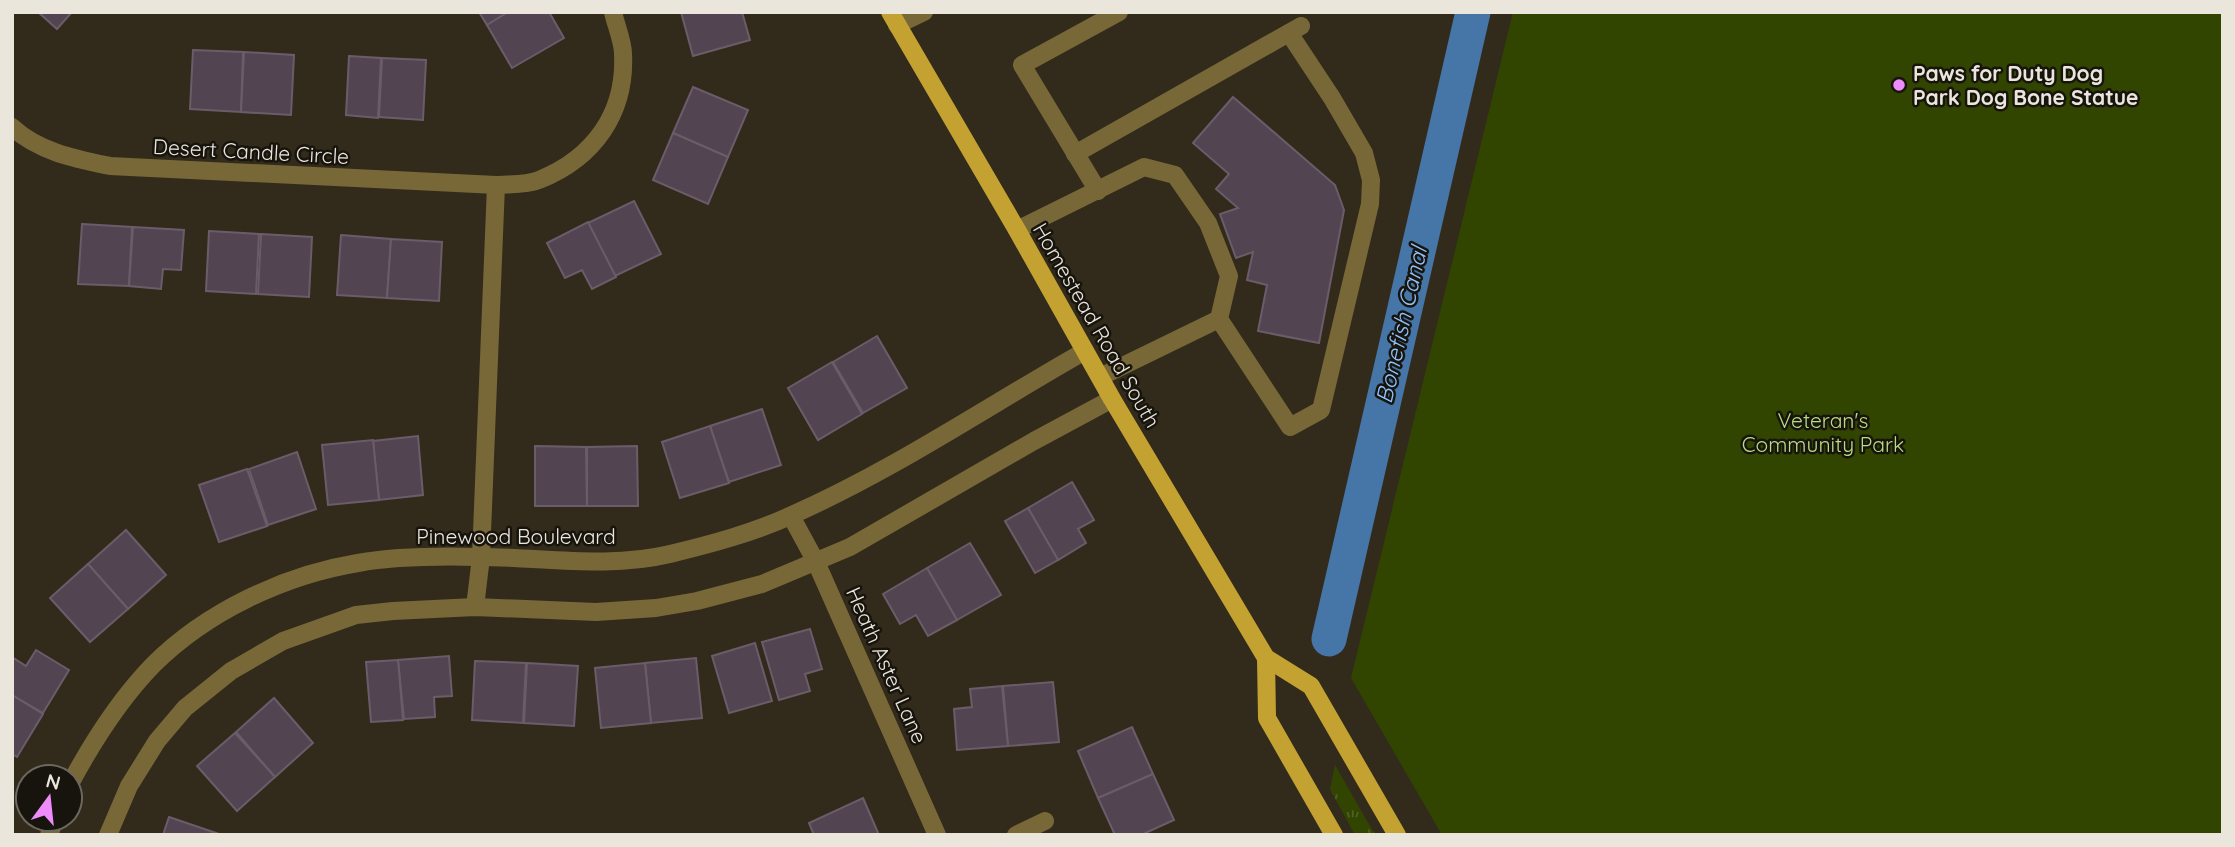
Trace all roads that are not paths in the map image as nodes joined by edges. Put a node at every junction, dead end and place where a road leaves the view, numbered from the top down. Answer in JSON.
{"nodes":[{"id":1,"x":613,"y":12,"type":"edge"},
{"id":2,"x":924,"y":12,"type":"edge"},
{"id":3,"x":1119,"y":12,"type":"edge"},
{"id":4,"x":894,"y":19,"type":"edge"},
{"id":5,"x":12,"y":127,"type":"edge"},
{"id":6,"x":1075,"y":154,"type":"junction"},
{"id":7,"x":496,"y":185,"type":"junction"},
{"id":8,"x":1098,"y":191,"type":"junction"},
{"id":9,"x":1017,"y":230,"type":"junction"},
{"id":10,"x":1219,"y":319,"type":"junction"},
{"id":11,"x":1085,"y":351,"type":"junction"},
{"id":12,"x":1100,"y":377,"type":"junction"},
{"id":13,"x":1112,"y":399,"type":"junction"},
{"id":14,"x":791,"y":516,"type":"junction"},
{"id":15,"x":481,"y":557,"type":"junction"},
{"id":16,"x":816,"y":562,"type":"junction"},
{"id":17,"x":475,"y":607,"type":"junction"},
{"id":18,"x":1266,"y":658,"type":"junction"},
{"id":19,"x":81,"y":763,"type":"edge"},
{"id":20,"x":1045,"y":821,"type":"dead end"},
{"id":21,"x":108,"y":835,"type":"edge"},
{"id":22,"x":937,"y":835,"type":"edge"},
{"id":23,"x":1016,"y":835,"type":"edge"},
{"id":24,"x":1334,"y":835,"type":"edge"},
{"id":25,"x":1397,"y":835,"type":"edge"}],
"edges":[{"from":1,"to":7,"type":"street","name":"Desert Candle Circle"},
{"from":2,"to":4,"type":"street"},
{"from":3,"to":6,"type":"street"},
{"from":4,"to":9,"type":"main road","name":"Homestead Road South"},
{"from":5,"to":7,"type":"street","name":"Desert Candle Circle"},
{"from":6,"to":8,"type":"street"},
{"from":6,"to":10,"type":"street"},
{"from":7,"to":15,"type":"street"},
{"from":8,"to":9,"type":"street"},
{"from":8,"to":10,"type":"street"},
{"from":9,"to":11,"type":"main road","name":"Homestead Road South"},
{"from":10,"to":12,"type":"street"},
{"from":11,"to":12,"type":"main road","name":"Homestead Road South"},
{"from":11,"to":14,"type":"street","name":"Pinewood Boulevard"},
{"from":12,"to":13,"type":"main road","name":"Homestead Road South"},
{"from":13,"to":16,"type":"street"},
{"from":13,"to":18,"type":"main road","name":"Homestead Road South"},
{"from":14,"to":15,"type":"street","name":"Pinewood Boulevard"},
{"from":14,"to":16,"type":"street","name":"Heath Aster Lane"},
{"from":15,"to":17,"type":"street"},
{"from":15,"to":19,"type":"street","name":"Pinewood Boulevard"},
{"from":16,"to":17,"type":"street"},
{"from":16,"to":22,"type":"street","name":"Heath Aster Lane"},
{"from":17,"to":21,"type":"street"},
{"from":18,"to":24,"type":"main road","name":"Homestead Road South"},
{"from":18,"to":25,"type":"main road","name":"Homestead Road South"},
{"from":20,"to":23,"type":"street"}]}
